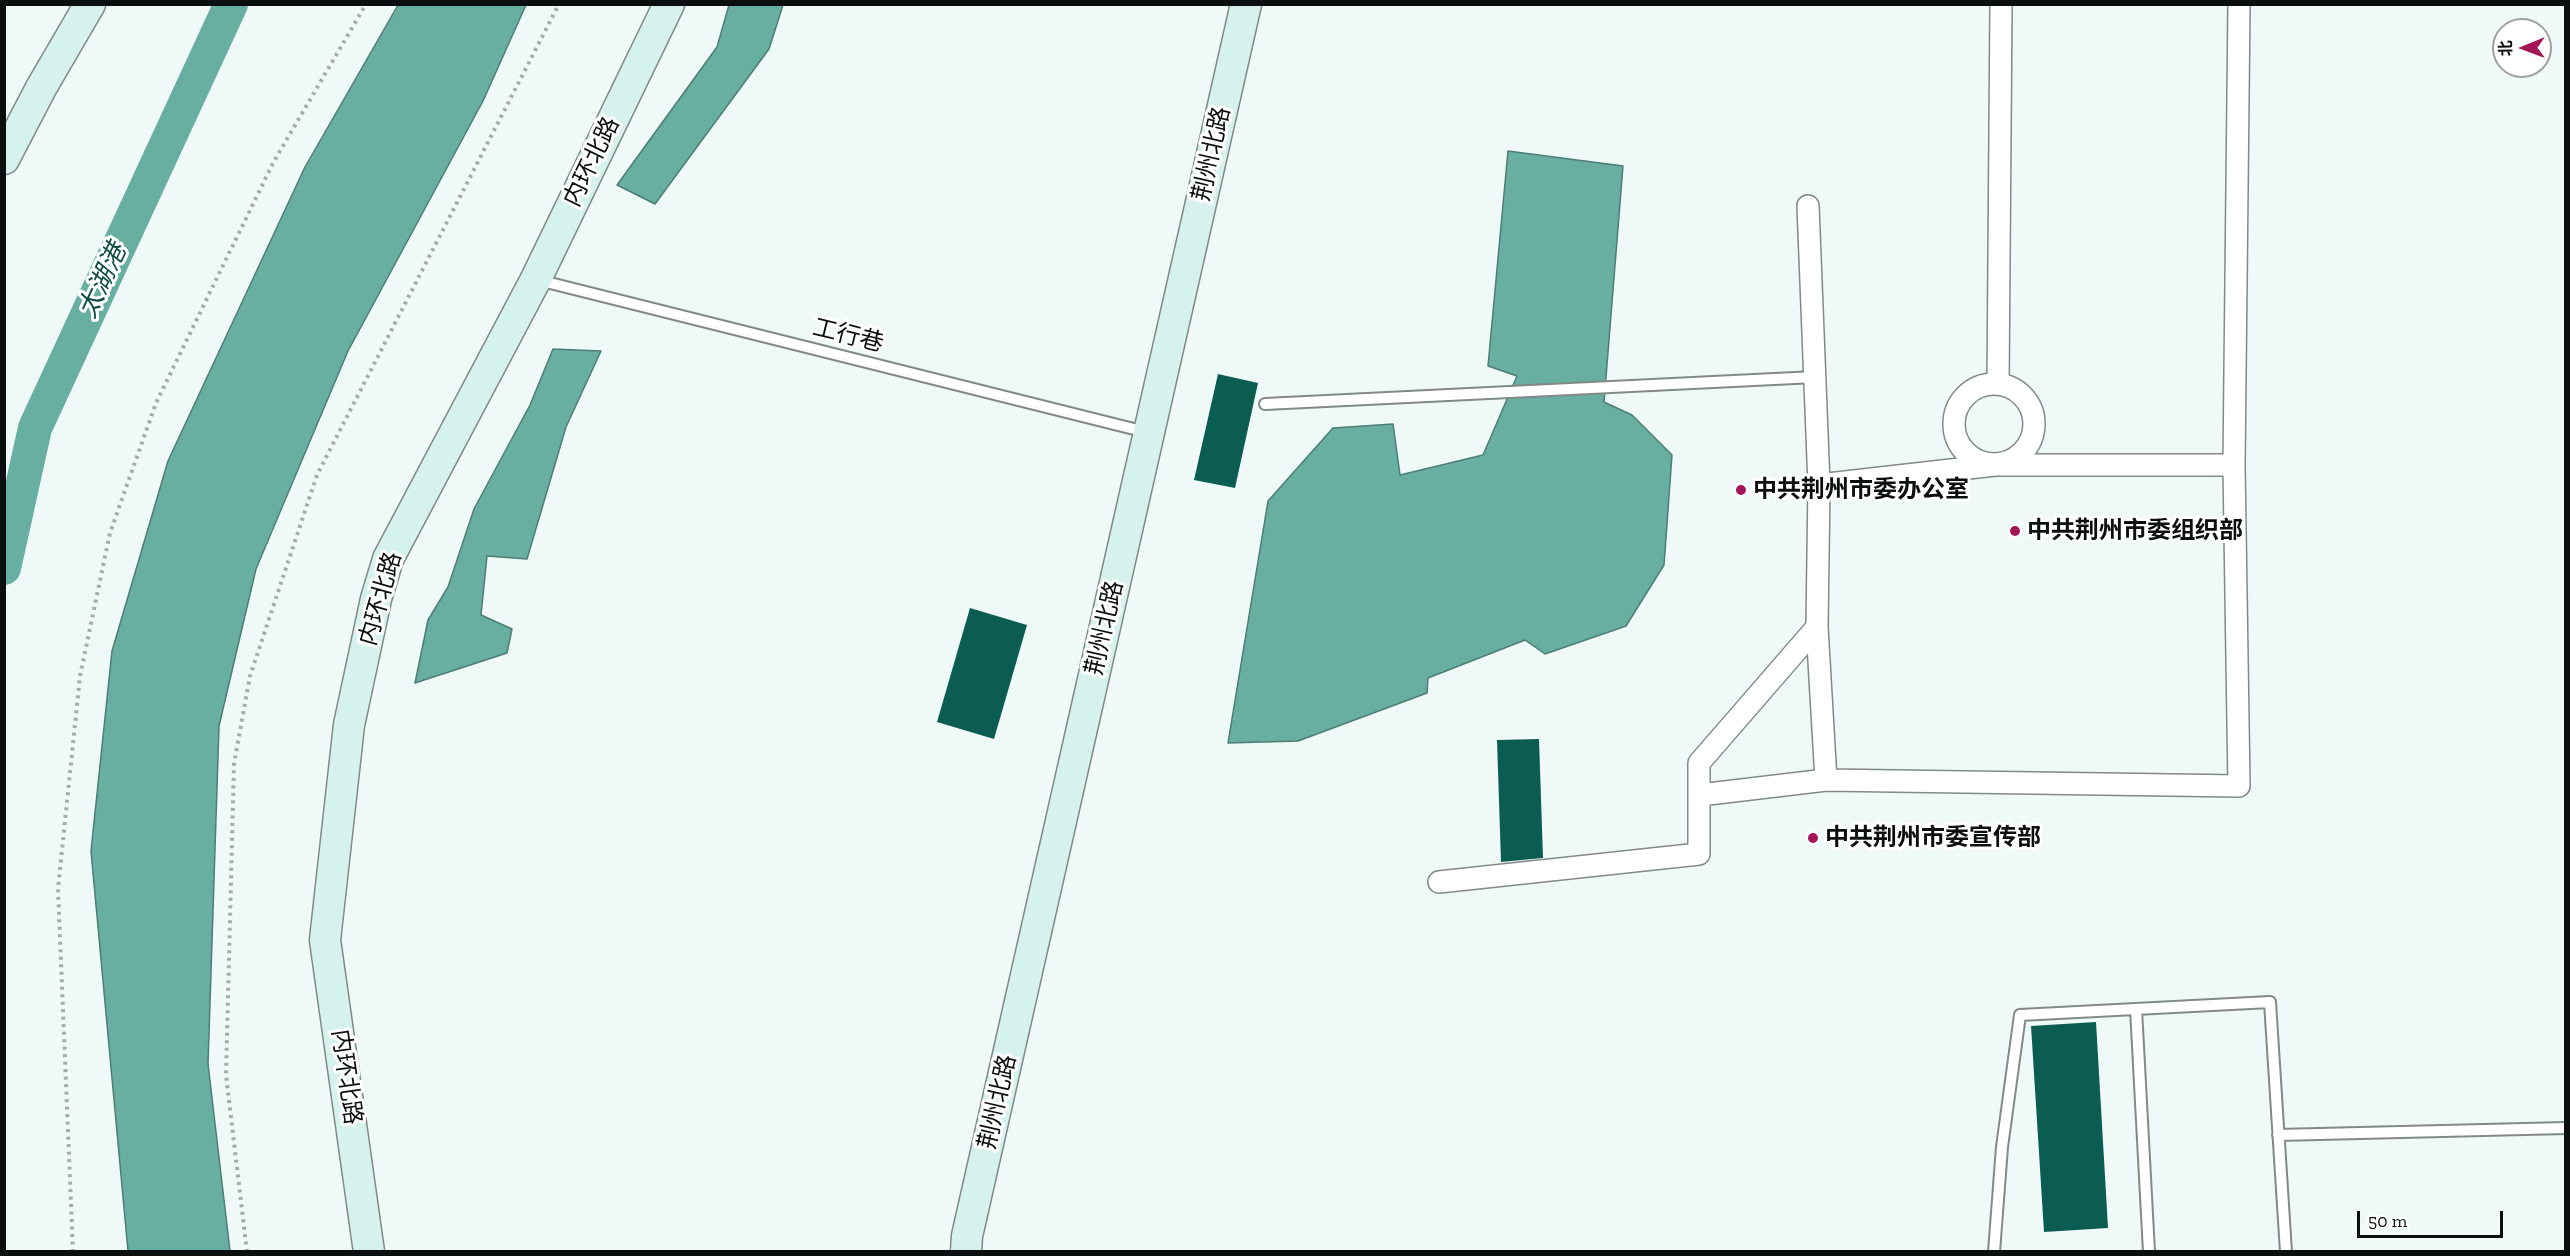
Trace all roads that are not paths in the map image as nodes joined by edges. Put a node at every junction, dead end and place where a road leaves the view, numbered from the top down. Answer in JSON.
{"nodes":[{"id":1,"x":90,"y":4,"type":"edge"},
{"id":2,"x":669,"y":4,"type":"edge"},
{"id":3,"x":1246,"y":4,"type":"edge"},
{"id":4,"x":2001,"y":4,"type":"edge"},
{"id":5,"x":2239,"y":4,"type":"edge"},
{"id":6,"x":4,"y":159,"type":"edge"},
{"id":7,"x":1808,"y":206,"type":"dead end"},
{"id":8,"x":536,"y":279,"type":"junction"},
{"id":9,"x":1815,"y":377,"type":"junction"},
{"id":10,"x":1998,"y":384,"type":"junction"},
{"id":11,"x":1265,"y":404,"type":"dead end"},
{"id":12,"x":1149,"y":433,"type":"junction"},
{"id":13,"x":1995,"y":465,"type":"junction"},
{"id":14,"x":2234,"y":465,"type":"junction"},
{"id":15,"x":1820,"y":485,"type":"junction"},
{"id":16,"x":1817,"y":627,"type":"junction"},
{"id":17,"x":1826,"y":780,"type":"junction"},
{"id":18,"x":1700,"y":795,"type":"junction"},
{"id":19,"x":1439,"y":882,"type":"dead end"},
{"id":20,"x":2136,"y":1009,"type":"junction"},
{"id":21,"x":2565,"y":1128,"type":"edge"},
{"id":22,"x":2278,"y":1135,"type":"junction"},
{"id":23,"x":369,"y":1251,"type":"edge"},
{"id":24,"x":966,"y":1251,"type":"edge"},
{"id":25,"x":1994,"y":1251,"type":"edge"},
{"id":26,"x":2149,"y":1251,"type":"edge"},
{"id":27,"x":2286,"y":1251,"type":"edge"}],
"edges":[{"from":1,"to":6,"type":"street"},
{"from":2,"to":8,"type":"street","name":"内环北路"},
{"from":3,"to":12,"type":"street","name":"荆州北路"},
{"from":4,"to":10,"type":"street"},
{"from":5,"to":14,"type":"street"},
{"from":7,"to":9,"type":"street"},
{"from":8,"to":12,"type":"lane","name":"工行巷"},
{"from":8,"to":23,"type":"street","name":"内环北路"},
{"from":9,"to":11,"type":"lane"},
{"from":9,"to":15,"type":"street"},
{"from":10,"to":13,"type":"street"},
{"from":10,"to":13,"type":"street"},
{"from":12,"to":24,"type":"street","name":"荆州北路"},
{"from":13,"to":14,"type":"street"},
{"from":13,"to":15,"type":"street"},
{"from":14,"to":17,"type":"street"},
{"from":15,"to":16,"type":"street"},
{"from":16,"to":17,"type":"street"},
{"from":16,"to":18,"type":"street"},
{"from":17,"to":18,"type":"street"},
{"from":18,"to":19,"type":"street"},
{"from":20,"to":22,"type":"lane"},
{"from":20,"to":25,"type":"lane"},
{"from":20,"to":26,"type":"lane"},
{"from":21,"to":22,"type":"lane"},
{"from":22,"to":27,"type":"lane"}]}
